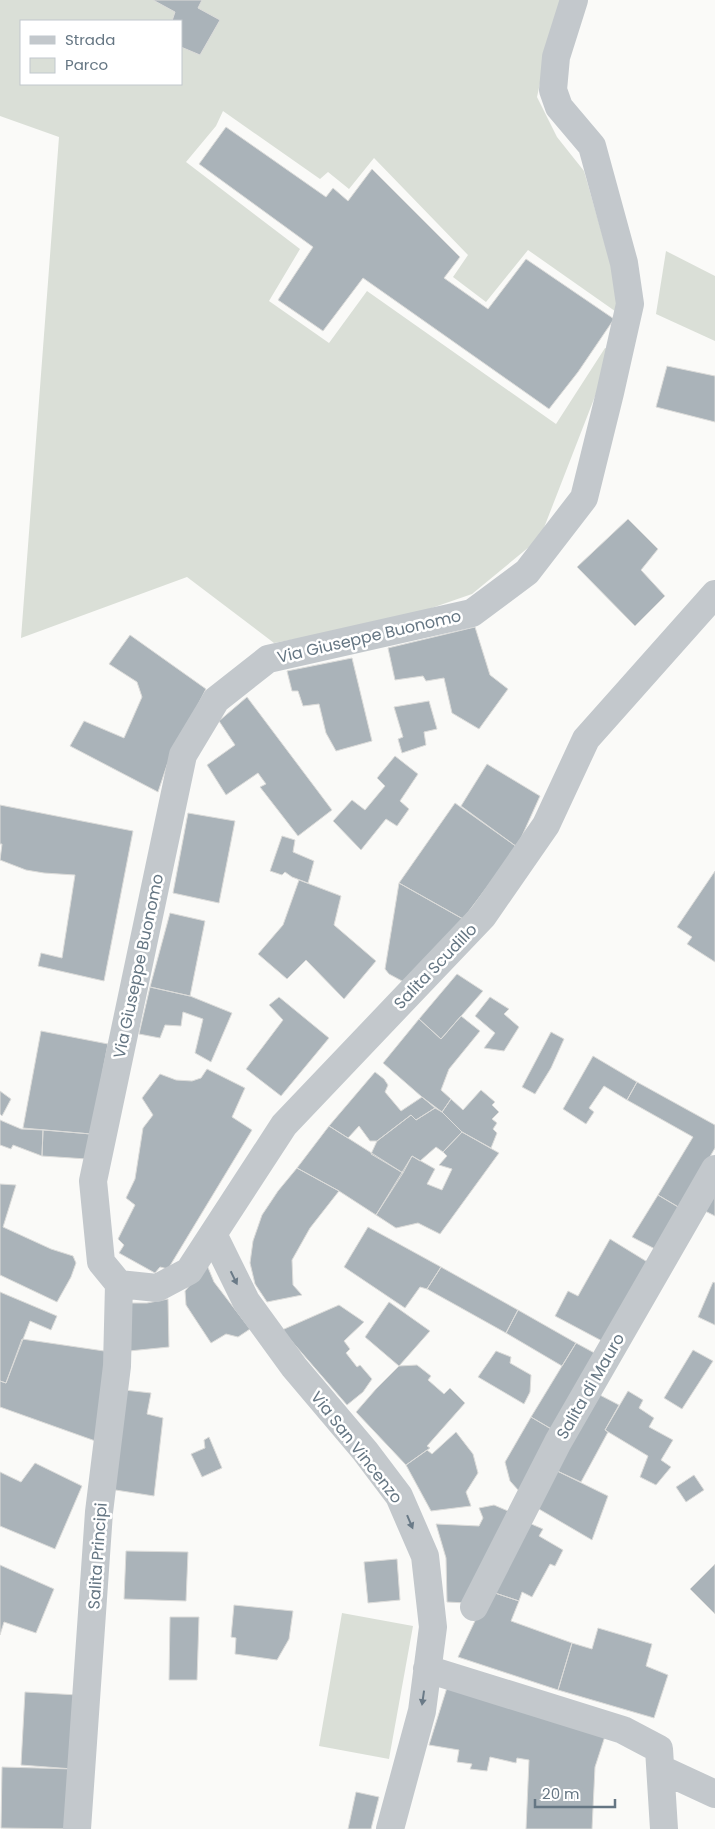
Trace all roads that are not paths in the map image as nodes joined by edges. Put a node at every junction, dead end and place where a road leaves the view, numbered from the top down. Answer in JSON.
{"nodes":[{"id":1,"x":574,"y":0,"type":"edge"},
{"id":2,"x":715,"y":594,"type":"edge"},
{"id":3,"x":715,"y":1169,"type":"edge"},
{"id":4,"x":213,"y":1234,"type":"junction"},
{"id":5,"x":119,"y":1284,"type":"junction"},
{"id":6,"x":474,"y":1607,"type":"dead end"},
{"id":7,"x":427,"y":1669,"type":"junction"},
{"id":8,"x":660,"y":1759,"type":"junction"},
{"id":9,"x":715,"y":1794,"type":"edge"},
{"id":10,"x":77,"y":1829,"type":"edge"},
{"id":11,"x":390,"y":1829,"type":"edge"},
{"id":12,"x":664,"y":1829,"type":"edge"}],
"edges":[{"from":1,"to":5,"type":"street","name":"Via Giuseppe Buonomo"},
{"from":2,"to":4,"type":"street","name":"Salita Scudillo"},
{"from":3,"to":6,"type":"street","name":"Salita di Mauro"},
{"from":4,"to":5,"type":"street","name":"Salita Scudillo"},
{"from":4,"to":7,"type":"street","name":"Via San Vincenzo","one_way":true},
{"from":5,"to":10,"type":"street","name":"Salita Principi"},
{"from":7,"to":8,"type":"street"},
{"from":7,"to":11,"type":"street","name":"Via San Vincenzo","one_way":true},
{"from":8,"to":9,"type":"street"},
{"from":8,"to":12,"type":"street"}]}
